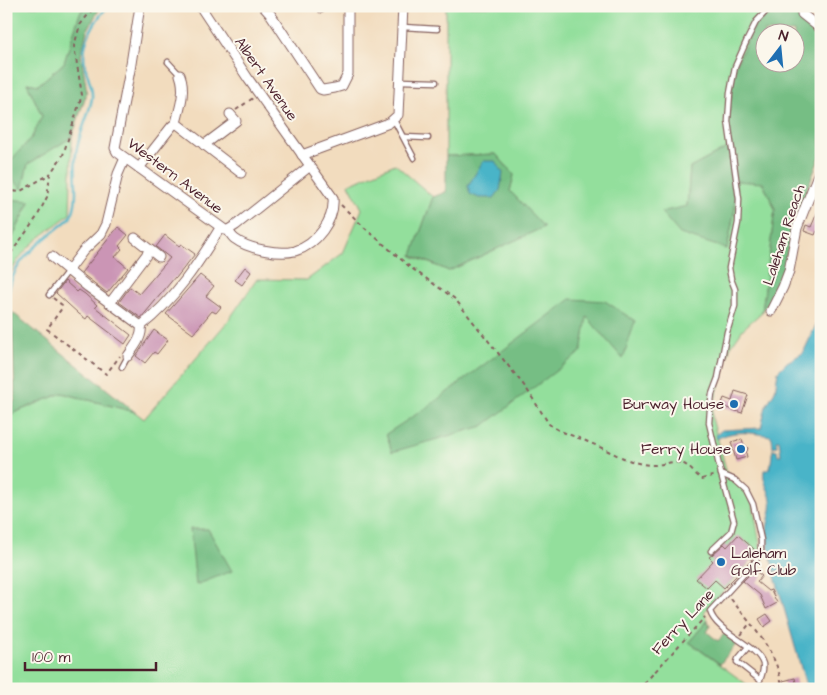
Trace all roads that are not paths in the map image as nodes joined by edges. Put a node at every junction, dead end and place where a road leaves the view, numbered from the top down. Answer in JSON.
{"nodes":[{"id":1,"x":140,"y":6,"type":"edge"},
{"id":2,"x":200,"y":6,"type":"edge"},
{"id":3,"x":348,"y":6,"type":"edge"},
{"id":4,"x":403,"y":6,"type":"edge"},
{"id":5,"x":771,"y":6,"type":"edge"},
{"id":6,"x":802,"y":6,"type":"edge"},
{"id":7,"x":268,"y":7,"type":"edge"},
{"id":8,"x":402,"y":27,"type":"junction"},
{"id":9,"x":437,"y":29,"type":"dead end"},
{"id":10,"x":821,"y":29,"type":"edge"},
{"id":11,"x":168,"y":62,"type":"dead end"},
{"id":12,"x":180,"y":75,"type":"joint"},
{"id":13,"x":400,"y":81,"type":"junction"},
{"id":14,"x":436,"y":82,"type":"dead end"},
{"id":15,"x":230,"y":114,"type":"road end"},
{"id":16,"x":394,"y":120,"type":"junction"},
{"id":17,"x":176,"y":123,"type":"junction"},
{"id":18,"x":404,"y":137,"type":"junction"},
{"id":19,"x":428,"y":138,"type":"dead end"},
{"id":20,"x":204,"y":145,"type":"junction"},
{"id":21,"x":302,"y":155,"type":"junction"},
{"id":22,"x":125,"y":158,"type":"junction"},
{"id":23,"x":414,"y":158,"type":"dead end"},
{"id":24,"x":310,"y":166,"type":"junction"},
{"id":25,"x":821,"y":167,"type":"edge"},
{"id":26,"x":139,"y":168,"type":"junction"},
{"id":27,"x":241,"y":173,"type":"dead end"},
{"id":28,"x":224,"y":229,"type":"junction"},
{"id":29,"x":135,"y":238,"type":"dead end"},
{"id":30,"x":150,"y":250,"type":"junction"},
{"id":31,"x":52,"y":257,"type":"dead end"},
{"id":32,"x":159,"y":257,"type":"dead end"},
{"id":33,"x":68,"y":271,"type":"junction"},
{"id":34,"x":49,"y":295,"type":"road end"},
{"id":35,"x":110,"y":303,"type":"junction"},
{"id":36,"x":771,"y":311,"type":"dead end"},
{"id":37,"x":141,"y":326,"type":"junction"},
{"id":38,"x":129,"y":355,"type":"joint"},
{"id":39,"x":122,"y":367,"type":"dead end"},
{"id":40,"x":721,"y":474,"type":"junction"},
{"id":41,"x":712,"y":550,"type":"dead end"},
{"id":42,"x":748,"y":647,"type":"junction"}],
"edges":[{"from":1,"to":22,"type":"street","name":"Western Avenue"},
{"from":2,"to":21,"type":"street","name":"Albert Avenue"},
{"from":3,"to":7,"type":"street"},
{"from":4,"to":8,"type":"street"},
{"from":5,"to":40,"type":"lane"},
{"from":6,"to":10,"type":"street"},
{"from":8,"to":9,"type":"lane"},
{"from":8,"to":13,"type":"street"},
{"from":11,"to":12,"type":"lane"},
{"from":12,"to":17,"type":"street"},
{"from":13,"to":14,"type":"lane"},
{"from":13,"to":16,"type":"street"},
{"from":15,"to":20,"type":"street"},
{"from":16,"to":18,"type":"lane"},
{"from":16,"to":21,"type":"street"},
{"from":17,"to":20,"type":"street"},
{"from":17,"to":26,"type":"street"},
{"from":18,"to":19,"type":"lane"},
{"from":18,"to":23,"type":"lane"},
{"from":20,"to":27,"type":"street"},
{"from":21,"to":24,"type":"street","name":"Albert Avenue"},
{"from":22,"to":26,"type":"street","name":"Western Avenue"},
{"from":22,"to":33,"type":"street"},
{"from":24,"to":28,"type":"street","name":"Western Avenue"},
{"from":24,"to":28,"type":"street","name":"Albert Avenue"},
{"from":25,"to":36,"type":"street","name":"Laleham Reach"},
{"from":26,"to":28,"type":"street","name":"Western Avenue"},
{"from":28,"to":37,"type":"street"},
{"from":29,"to":30,"type":"street"},
{"from":30,"to":32,"type":"street"},
{"from":30,"to":35,"type":"street"},
{"from":31,"to":33,"type":"street"},
{"from":33,"to":34,"type":"lane"},
{"from":33,"to":35,"type":"street"},
{"from":35,"to":37,"type":"street"},
{"from":37,"to":38,"type":"street"},
{"from":38,"to":39,"type":"lane"},
{"from":40,"to":41,"type":"lane"},
{"from":40,"to":42,"type":"lane","name":"Ferry Lane"},
{"from":42,"to":42,"type":"lane"}]}
